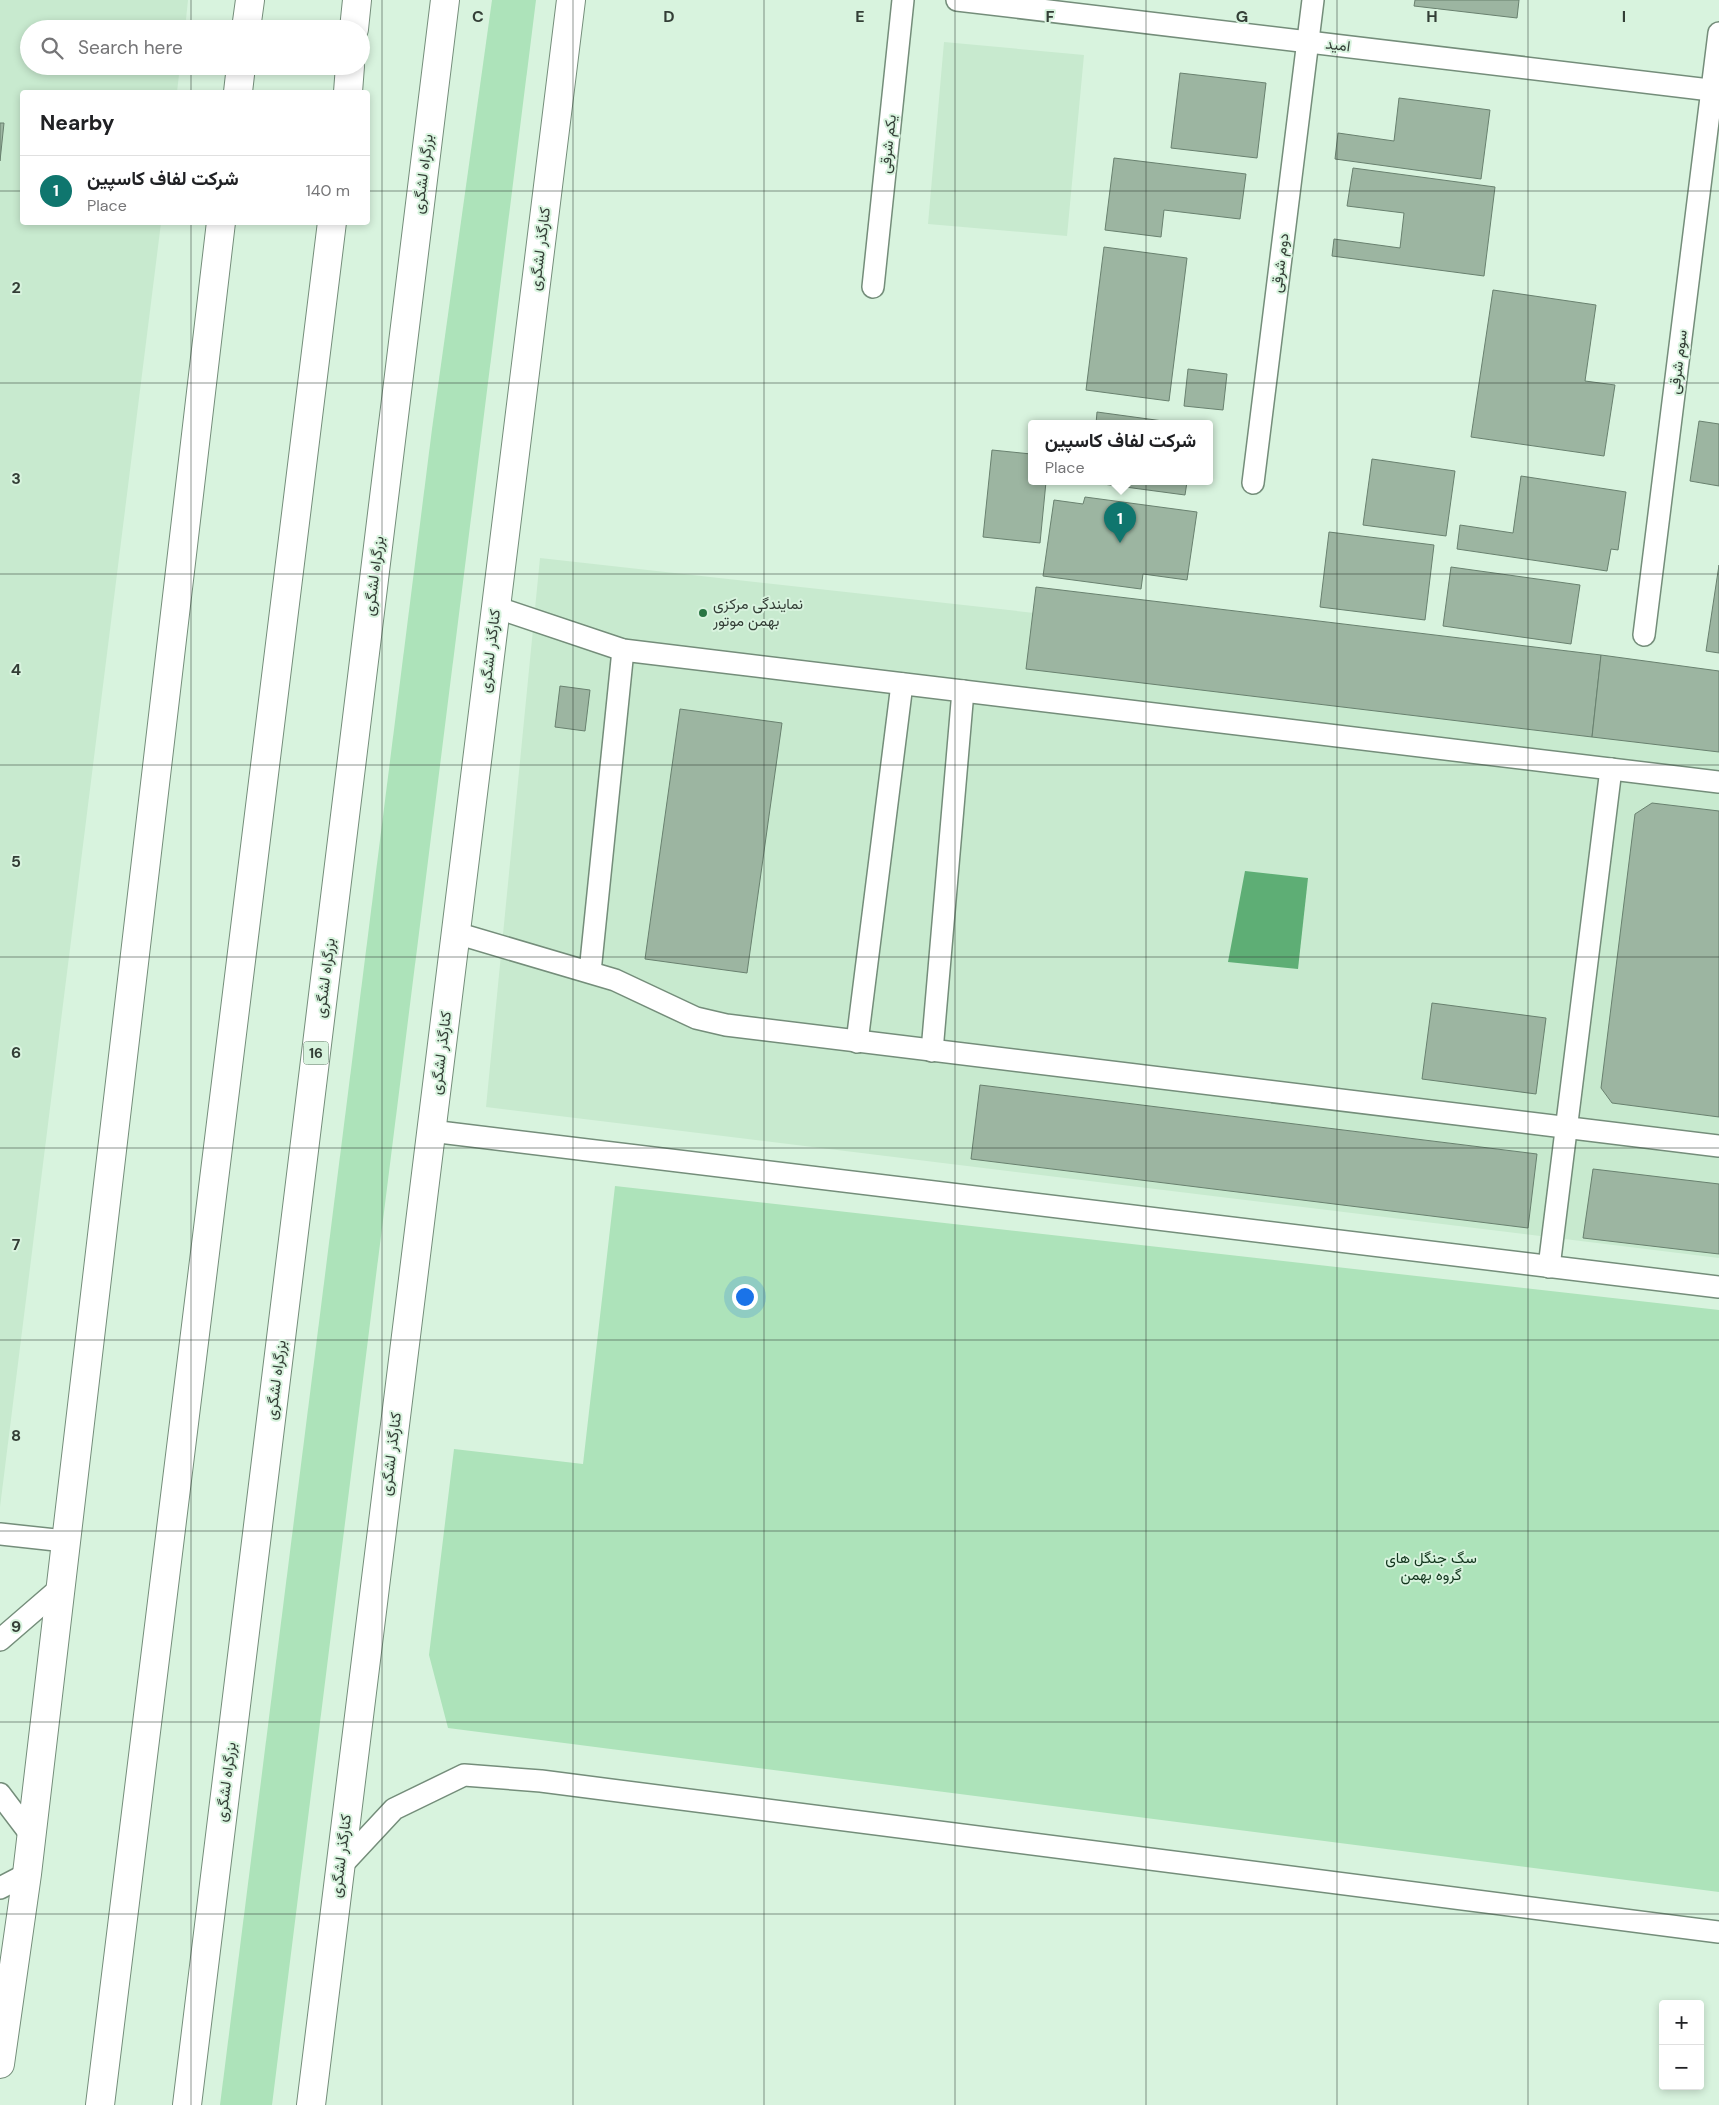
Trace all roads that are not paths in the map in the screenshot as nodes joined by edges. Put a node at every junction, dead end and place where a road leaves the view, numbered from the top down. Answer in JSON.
{"nodes":[{"id":1,"x":250,"y":0,"type":"edge"},
{"id":2,"x":357,"y":0,"type":"edge"},
{"id":3,"x":445,"y":0,"type":"edge"},
{"id":4,"x":571,"y":0,"type":"edge"},
{"id":5,"x":903,"y":0,"type":"edge"},
{"id":6,"x":958,"y":0,"type":"edge"},
{"id":7,"x":1313,"y":0,"type":"edge"},
{"id":8,"x":247,"y":20,"type":"edge"},
{"id":9,"x":355,"y":20,"type":"edge"},
{"id":10,"x":1719,"y":33,"type":"edge"},
{"id":11,"x":1308,"y":42,"type":"junction"},
{"id":12,"x":240,"y":75,"type":"edge"},
{"id":13,"x":349,"y":75,"type":"edge"},
{"id":14,"x":238,"y":90,"type":"edge"},
{"id":15,"x":348,"y":90,"type":"edge"},
{"id":16,"x":1716,"y":90,"type":"edge"},
{"id":17,"x":221,"y":225,"type":"edge"},
{"id":18,"x":332,"y":225,"type":"edge"},
{"id":19,"x":874,"y":287,"type":"dead end"},
{"id":20,"x":1253,"y":483,"type":"dead end"},
{"id":21,"x":495,"y":608,"type":"junction"},
{"id":22,"x":1644,"y":635,"type":"dead end"},
{"id":23,"x":623,"y":650,"type":"junction"},
{"id":24,"x":902,"y":684,"type":"junction"},
{"id":25,"x":963,"y":691,"type":"junction"},
{"id":26,"x":1611,"y":769,"type":"junction"},
{"id":27,"x":1719,"y":782,"type":"edge"},
{"id":28,"x":456,"y":933,"type":"junction"},
{"id":29,"x":590,"y":972,"type":"junction"},
{"id":30,"x":857,"y":1042,"type":"junction"},
{"id":31,"x":932,"y":1051,"type":"junction"},
{"id":32,"x":1566,"y":1127,"type":"junction"},
{"id":33,"x":431,"y":1131,"type":"junction"},
{"id":34,"x":1719,"y":1146,"type":"edge"},
{"id":35,"x":1549,"y":1267,"type":"junction"},
{"id":36,"x":1719,"y":1287,"type":"edge"},
{"id":37,"x":0,"y":1534,"type":"edge"},
{"id":38,"x":66,"y":1541,"type":"junction"},
{"id":39,"x":59,"y":1589,"type":"junction"},
{"id":40,"x":0,"y":1640,"type":"edge"},
{"id":41,"x":0,"y":1794,"type":"edge"},
{"id":42,"x":31,"y":1835,"type":"junction"},
{"id":43,"x":340,"y":1867,"type":"junction"},
{"id":44,"x":26,"y":1874,"type":"junction"},
{"id":45,"x":0,"y":1888,"type":"edge"},
{"id":46,"x":1719,"y":1932,"type":"edge"},
{"id":47,"x":0,"y":2064,"type":"edge"},
{"id":48,"x":100,"y":2105,"type":"edge"},
{"id":49,"x":187,"y":2105,"type":"edge"},
{"id":50,"x":311,"y":2105,"type":"edge"}],
"edges":[{"from":1,"to":8,"type":"main road"},
{"from":2,"to":9,"type":"main road"},
{"from":3,"to":49,"type":"main road","name":"بزرگراه لشگری","number":"16"},
{"from":4,"to":21,"type":"main road","name":"کنارگذر لشگری"},
{"from":5,"to":19,"type":"lane","name":"یکم شرقی"},
{"from":6,"to":11,"type":"lane","name":"امید"},
{"from":7,"to":11,"type":"lane","name":"دوم شرقی"},
{"from":10,"to":16,"type":"lane","name":"سوم شرقی"},
{"from":11,"to":16,"type":"lane","name":"امید"},
{"from":11,"to":20,"type":"lane","name":"دوم شرقی"},
{"from":12,"to":14,"type":"main road"},
{"from":13,"to":15,"type":"main road"},
{"from":16,"to":22,"type":"lane","name":"سوم شرقی"},
{"from":17,"to":38,"type":"main road"},
{"from":18,"to":48,"type":"main road"},
{"from":21,"to":23,"type":"lane"},
{"from":21,"to":28,"type":"main road","name":"کنارگذر لشگری"},
{"from":23,"to":24,"type":"lane"},
{"from":23,"to":29,"type":"lane"},
{"from":24,"to":25,"type":"lane"},
{"from":24,"to":30,"type":"lane"},
{"from":25,"to":26,"type":"lane"},
{"from":25,"to":31,"type":"lane"},
{"from":26,"to":27,"type":"lane"},
{"from":26,"to":32,"type":"lane"},
{"from":28,"to":29,"type":"lane"},
{"from":28,"to":33,"type":"main road","name":"کنارگذر لشگری"},
{"from":29,"to":30,"type":"lane"},
{"from":30,"to":31,"type":"lane"},
{"from":31,"to":32,"type":"lane"},
{"from":32,"to":34,"type":"lane"},
{"from":32,"to":35,"type":"lane"},
{"from":33,"to":35,"type":"lane"},
{"from":33,"to":43,"type":"main road","name":"کنارگذر لشگری"},
{"from":35,"to":36,"type":"lane"},
{"from":37,"to":38,"type":"lane"},
{"from":38,"to":39,"type":"main road"},
{"from":39,"to":40,"type":"lane"},
{"from":39,"to":42,"type":"main road"},
{"from":41,"to":42,"type":"lane"},
{"from":42,"to":44,"type":"main road"},
{"from":43,"to":46,"type":"lane"},
{"from":43,"to":50,"type":"main road","name":"کنارگذر لشگری"},
{"from":44,"to":45,"type":"lane"},
{"from":44,"to":47,"type":"main road"}]}
